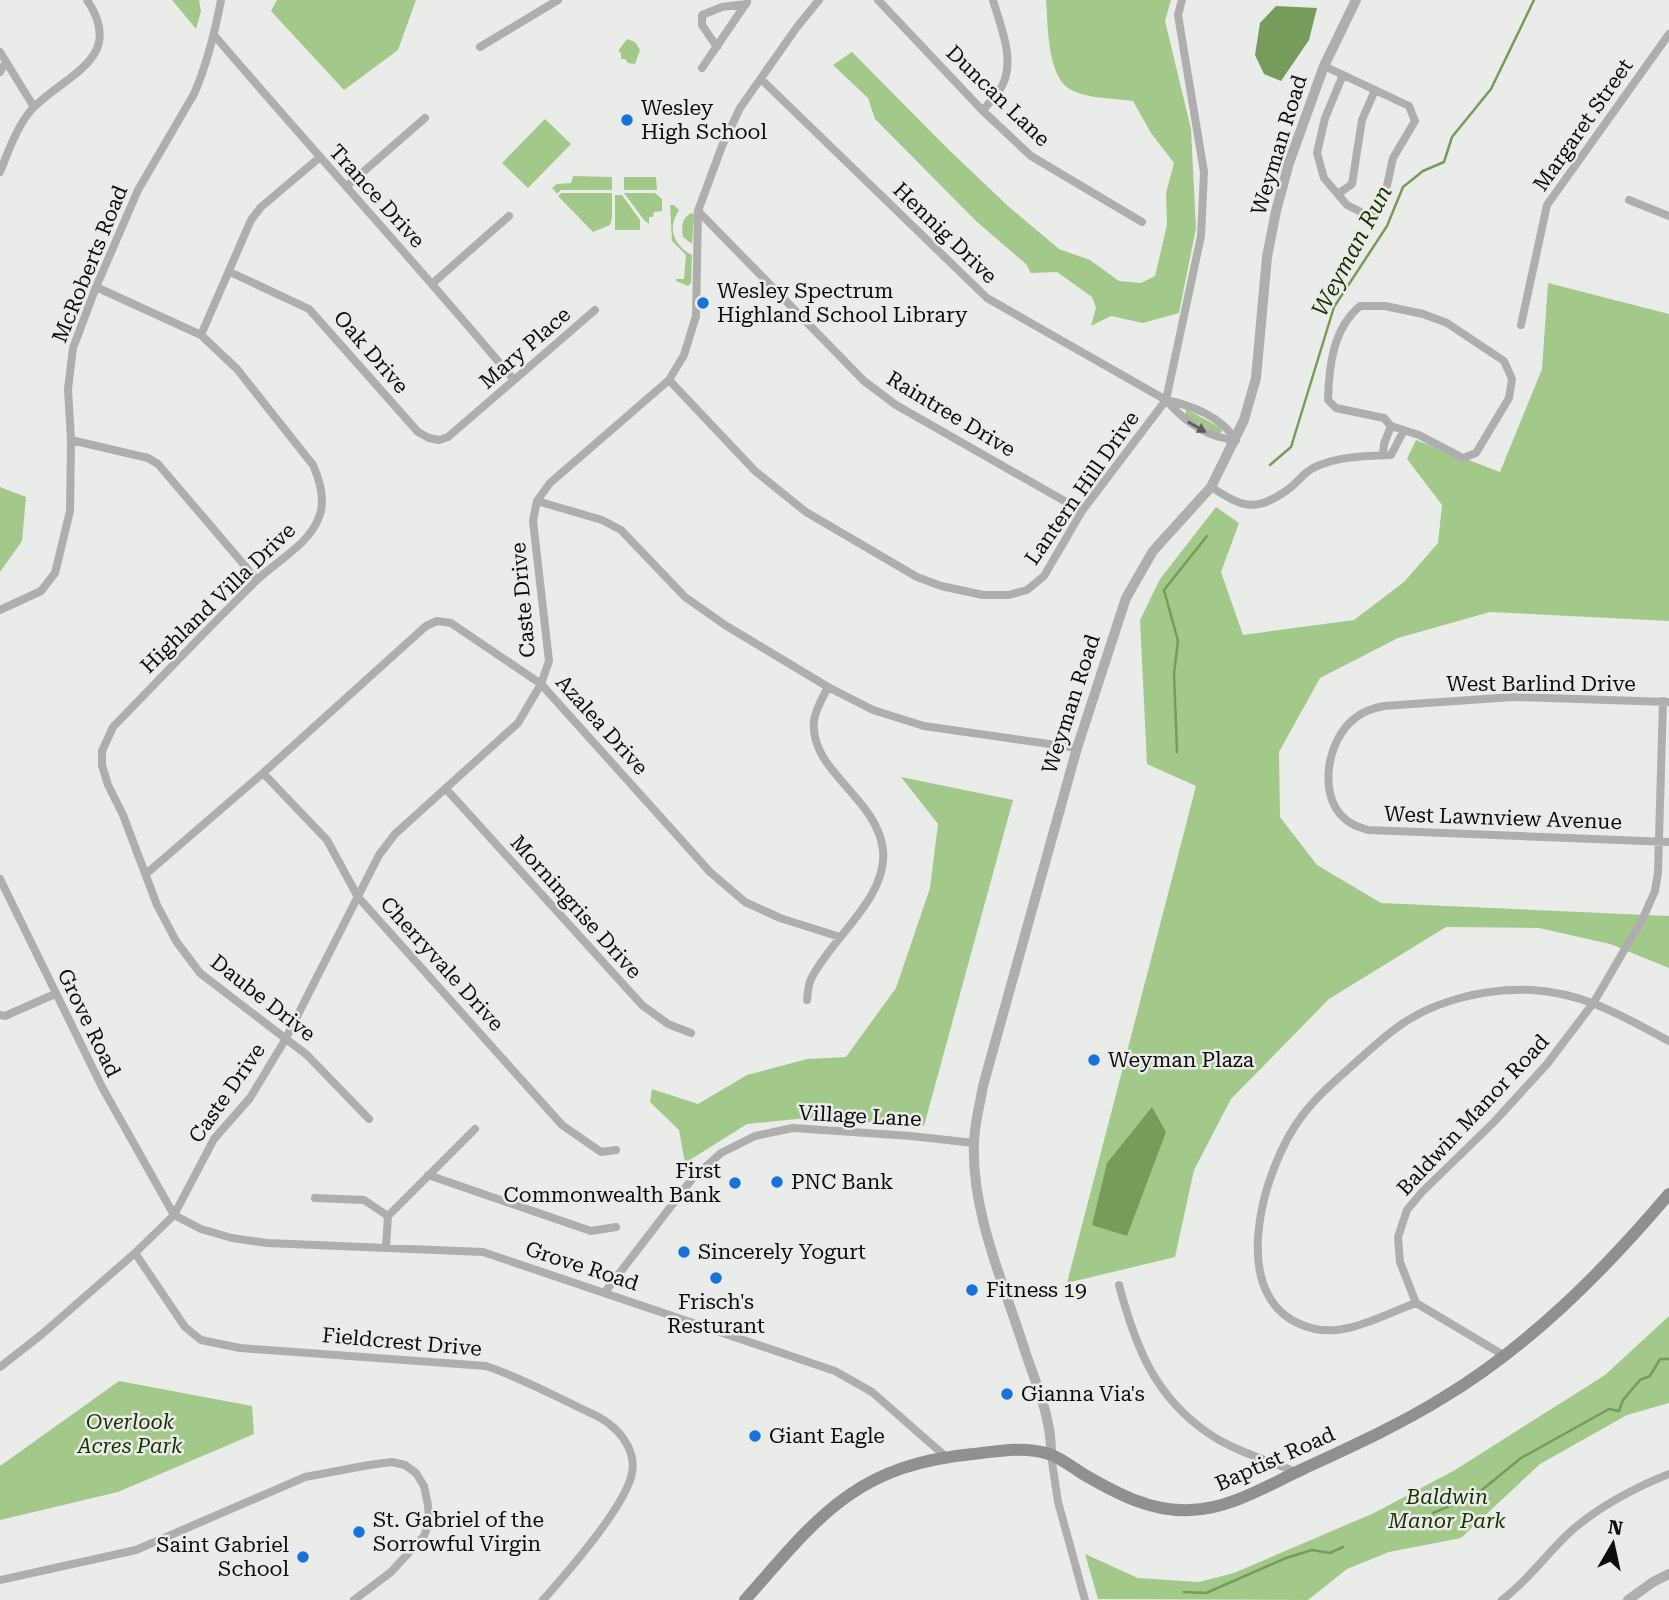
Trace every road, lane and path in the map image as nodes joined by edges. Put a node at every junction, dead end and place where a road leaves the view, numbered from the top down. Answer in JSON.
{"nodes":[{"id":1,"x":87,"y":0,"type":"edge"},
{"id":2,"x":221,"y":0,"type":"edge"},
{"id":3,"x":558,"y":0,"type":"edge"},
{"id":4,"x":819,"y":0,"type":"edge"},
{"id":5,"x":878,"y":0,"type":"edge"},
{"id":6,"x":993,"y":0,"type":"edge"},
{"id":7,"x":1182,"y":0,"type":"edge"},
{"id":8,"x":1356,"y":0,"type":"edge"},
{"id":9,"x":747,"y":2,"type":"edge"},
{"id":10,"x":1669,"y":34,"type":"edge"},
{"id":11,"x":214,"y":35,"type":"junction"},
{"id":12,"x":480,"y":47,"type":"dead end"},
{"id":13,"x":717,"y":47,"type":"junction"},
{"id":14,"x":0,"y":51,"type":"edge"},
{"id":15,"x":6,"y":62,"type":"junction"},
{"id":16,"x":1324,"y":66,"type":"junction"},
{"id":17,"x":702,"y":68,"type":"dead end"},
{"id":18,"x":0,"y":72,"type":"edge"},
{"id":19,"x":1343,"y":75,"type":"junction"},
{"id":20,"x":761,"y":79,"type":"junction"},
{"id":21,"x":1375,"y":89,"type":"junction"},
{"id":22,"x":34,"y":107,"type":"junction"},
{"id":23,"x":983,"y":111,"type":"junction"},
{"id":24,"x":425,"y":118,"type":"dead end"},
{"id":25,"x":318,"y":158,"type":"junction"},
{"id":26,"x":0,"y":172,"type":"edge"},
{"id":27,"x":346,"y":186,"type":"junction"},
{"id":28,"x":1338,"y":194,"type":"junction"},
{"id":29,"x":1629,"y":200,"type":"dead end"},
{"id":30,"x":698,"y":211,"type":"junction"},
{"id":31,"x":509,"y":216,"type":"dead end"},
{"id":32,"x":1669,"y":216,"type":"edge"},
{"id":33,"x":1142,"y":222,"type":"dead end"},
{"id":34,"x":230,"y":272,"type":"junction"},
{"id":35,"x":433,"y":283,"type":"junction"},
{"id":36,"x":96,"y":287,"type":"junction"},
{"id":37,"x":595,"y":310,"type":"dead end"},
{"id":38,"x":1521,"y":325,"type":"dead end"},
{"id":39,"x":201,"y":335,"type":"junction"},
{"id":40,"x":514,"y":380,"type":"junction"},
{"id":41,"x":669,"y":380,"type":"junction"},
{"id":42,"x":1166,"y":400,"type":"junction"},
{"id":43,"x":478,"y":413,"type":"joint"},
{"id":44,"x":1391,"y":426,"type":"junction"},
{"id":45,"x":1404,"y":430,"type":"junction"},
{"id":46,"x":71,"y":440,"type":"junction"},
{"id":47,"x":1236,"y":440,"type":"junction"},
{"id":48,"x":1383,"y":455,"type":"junction"},
{"id":49,"x":1211,"y":487,"type":"junction"},
{"id":50,"x":537,"y":501,"type":"junction"},
{"id":51,"x":1082,"y":511,"type":"junction"},
{"id":52,"x":257,"y":580,"type":"junction"},
{"id":53,"x":0,"y":610,"type":"edge"},
{"id":54,"x":541,"y":684,"type":"junction"},
{"id":55,"x":828,"y":687,"type":"junction"},
{"id":56,"x":1666,"y":701,"type":"edge"},
{"id":57,"x":1077,"y":748,"type":"junction"},
{"id":58,"x":263,"y":773,"type":"junction"},
{"id":59,"x":1329,"y":776,"type":"joint"},
{"id":60,"x":447,"y":790,"type":"junction"},
{"id":61,"x":122,"y":815,"type":"joint"},
{"id":62,"x":1665,"y":842,"type":"edge"},
{"id":63,"x":146,"y":874,"type":"junction"},
{"id":64,"x":0,"y":879,"type":"edge"},
{"id":65,"x":358,"y":897,"type":"junction"},
{"id":66,"x":840,"y":937,"type":"junction"},
{"id":67,"x":55,"y":994,"type":"junction"},
{"id":68,"x":807,"y":1000,"type":"dead end"},
{"id":69,"x":1594,"y":1002,"type":"junction"},
{"id":70,"x":0,"y":1015,"type":"edge"},
{"id":71,"x":691,"y":1033,"type":"dead end"},
{"id":72,"x":285,"y":1040,"type":"junction"},
{"id":73,"x":1669,"y":1041,"type":"edge"},
{"id":74,"x":369,"y":1119,"type":"dead end"},
{"id":75,"x":475,"y":1129,"type":"dead end"},
{"id":76,"x":974,"y":1143,"type":"junction"},
{"id":77,"x":616,"y":1150,"type":"dead end"},
{"id":78,"x":428,"y":1175,"type":"junction"},
{"id":79,"x":1669,"y":1194,"type":"edge"},
{"id":80,"x":315,"y":1198,"type":"dead end"},
{"id":81,"x":388,"y":1216,"type":"junction"},
{"id":82,"x":172,"y":1218,"type":"junction"},
{"id":83,"x":616,"y":1227,"type":"dead end"},
{"id":84,"x":386,"y":1247,"type":"junction"},
{"id":85,"x":135,"y":1254,"type":"junction"},
{"id":86,"x":1119,"y":1284,"type":"dead end"},
{"id":87,"x":605,"y":1292,"type":"junction"},
{"id":88,"x":1416,"y":1303,"type":"junction"},
{"id":89,"x":1505,"y":1356,"type":"junction"},
{"id":90,"x":0,"y":1367,"type":"edge"},
{"id":91,"x":1051,"y":1455,"type":"junction"},
{"id":92,"x":945,"y":1456,"type":"junction"},
{"id":93,"x":1296,"y":1472,"type":"junction"},
{"id":94,"x":1669,"y":1474,"type":"edge"},
{"id":95,"x":1669,"y":1574,"type":"edge"},
{"id":96,"x":0,"y":1580,"type":"edge"},
{"id":97,"x":1521,"y":1586,"type":"junction"},
{"id":98,"x":354,"y":1600,"type":"edge"},
{"id":99,"x":543,"y":1600,"type":"edge"},
{"id":100,"x":745,"y":1600,"type":"edge"},
{"id":101,"x":1085,"y":1600,"type":"edge"},
{"id":102,"x":1502,"y":1600,"type":"edge"},
{"id":103,"x":1513,"y":1600,"type":"edge"},
{"id":104,"x":1628,"y":1600,"type":"edge"}],
"edges":[{"from":1,"to":22,"type":"street"},
{"from":2,"to":11,"type":"street","name":"McRoberts Road"},
{"from":3,"to":12,"type":"street"},
{"from":4,"to":20,"type":"street"},
{"from":5,"to":23,"type":"street","name":"Duncan Lane"},
{"from":6,"to":23,"type":"street"},
{"from":7,"to":42,"type":"street","name":"Lantern Hill Drive"},
{"from":8,"to":16,"type":"street","name":"Weyman Road"},
{"from":9,"to":13,"type":"street"},
{"from":9,"to":13,"type":"street"},
{"from":10,"to":38,"type":"street","name":"Margaret Street"},
{"from":11,"to":25,"type":"street","name":"Trance Drive"},
{"from":11,"to":36,"type":"street","name":"McRoberts Road"},
{"from":13,"to":17,"type":"street"},
{"from":14,"to":15,"type":"street"},
{"from":15,"to":18,"type":"street"},
{"from":15,"to":22,"type":"street"},
{"from":16,"to":19,"type":"street"},
{"from":16,"to":47,"type":"street","name":"Weyman Road"},
{"from":19,"to":21,"type":"street"},
{"from":19,"to":28,"type":"street"},
{"from":20,"to":30,"type":"street"},
{"from":20,"to":42,"type":"street","name":"Hennig Drive"},
{"from":21,"to":28,"type":"street"},
{"from":21,"to":28,"type":"street"},
{"from":22,"to":26,"type":"street"},
{"from":23,"to":33,"type":"street","name":"Duncan Lane"},
{"from":24,"to":27,"type":"street"},
{"from":25,"to":27,"type":"street","name":"Trance Drive"},
{"from":25,"to":34,"type":"street"},
{"from":27,"to":35,"type":"street","name":"Trance Drive"},
{"from":29,"to":32,"type":"street"},
{"from":30,"to":41,"type":"street"},
{"from":30,"to":51,"type":"street","name":"Raintree Drive"},
{"from":31,"to":35,"type":"street"},
{"from":34,"to":39,"type":"street"},
{"from":34,"to":43,"type":"street","name":"Oak Drive"},
{"from":35,"to":40,"type":"street","name":"Trance Drive"},
{"from":36,"to":39,"type":"street","name":"Highland Villa Drive"},
{"from":36,"to":46,"type":"street","name":"McRoberts Road"},
{"from":37,"to":40,"type":"street","name":"Mary Place"},
{"from":39,"to":52,"type":"street","name":"Highland Villa Drive"},
{"from":40,"to":43,"type":"street","name":"Mary Place"},
{"from":41,"to":50,"type":"street"},
{"from":41,"to":51,"type":"street","name":"Lantern Hill Drive"},
{"from":42,"to":47,"type":"street","name":"Hennig Drive"},
{"from":42,"to":47,"type":"street","name":"Hennig Drive","one_way":true},
{"from":42,"to":51,"type":"street","name":"Lantern Hill Drive"},
{"from":44,"to":45,"type":"street"},
{"from":44,"to":45,"type":"street"},
{"from":44,"to":48,"type":"street"},
{"from":45,"to":48,"type":"street"},
{"from":46,"to":52,"type":"street"},
{"from":46,"to":53,"type":"street","name":"McRoberts Road"},
{"from":47,"to":49,"type":"street","name":"Weyman Road"},
{"from":48,"to":49,"type":"street"},
{"from":49,"to":57,"type":"street","name":"Weyman Road"},
{"from":50,"to":54,"type":"street","name":"Caste Drive"},
{"from":50,"to":55,"type":"street"},
{"from":52,"to":61,"type":"street","name":"Highland Villa Drive"},
{"from":54,"to":58,"type":"street","name":"Azalea Drive"},
{"from":54,"to":60,"type":"street","name":"Caste Drive"},
{"from":54,"to":66,"type":"street","name":"Azalea Drive"},
{"from":55,"to":57,"type":"street"},
{"from":55,"to":66,"type":"street"},
{"from":56,"to":59,"type":"street","name":"West Barlind Drive"},
{"from":56,"to":62,"type":"street","name":"Baldwin Manor Road"},
{"from":57,"to":76,"type":"street","name":"Weyman Road"},
{"from":58,"to":63,"type":"street","name":"Azalea Drive"},
{"from":58,"to":65,"type":"street","name":"Cherryvale Drive"},
{"from":59,"to":62,"type":"street","name":"West Lawnview Avenue"},
{"from":60,"to":65,"type":"street","name":"Caste Drive"},
{"from":60,"to":71,"type":"street","name":"Morningrise Drive"},
{"from":61,"to":63,"type":"street","name":"Daube Drive"},
{"from":62,"to":69,"type":"street","name":"Baldwin Manor Road"},
{"from":63,"to":72,"type":"street","name":"Daube Drive"},
{"from":64,"to":67,"type":"street","name":"Grove Road"},
{"from":65,"to":72,"type":"street","name":"Caste Drive"},
{"from":65,"to":77,"type":"street","name":"Cherryvale Drive"},
{"from":66,"to":68,"type":"street"},
{"from":67,"to":70,"type":"street"},
{"from":67,"to":82,"type":"street","name":"Grove Road"},
{"from":69,"to":73,"type":"street"},
{"from":69,"to":88,"type":"street","name":"Baldwin Manor Road"},
{"from":69,"to":88,"type":"street"},
{"from":72,"to":74,"type":"street","name":"Daube Drive"},
{"from":72,"to":82,"type":"street","name":"Caste Drive"},
{"from":75,"to":78,"type":"street"},
{"from":76,"to":87,"type":"street","name":"Village Lane"},
{"from":76,"to":91,"type":"street","name":"Weyman Road"},
{"from":78,"to":81,"type":"street"},
{"from":78,"to":83,"type":"street"},
{"from":79,"to":89,"type":"main road","name":"Baptist Road"},
{"from":80,"to":81,"type":"street"},
{"from":81,"to":84,"type":"street"},
{"from":82,"to":84,"type":"street","name":"Grove Road"},
{"from":82,"to":85,"type":"street","name":"Caste Drive"},
{"from":84,"to":87,"type":"street","name":"Grove Road"},
{"from":85,"to":90,"type":"street","name":"Caste Drive"},
{"from":85,"to":99,"type":"street","name":"Fieldcrest Drive"},
{"from":86,"to":93,"type":"street"},
{"from":87,"to":92,"type":"street","name":"Grove Road"},
{"from":88,"to":89,"type":"street"},
{"from":89,"to":93,"type":"main road","name":"Baptist Road"},
{"from":91,"to":92,"type":"main road","name":"Baptist Road"},
{"from":91,"to":93,"type":"main road","name":"Baptist Road"},
{"from":91,"to":101,"type":"street"},
{"from":92,"to":100,"type":"main road","name":"Baptist Road"},
{"from":94,"to":97,"type":"street"},
{"from":95,"to":104,"type":"street"},
{"from":96,"to":98,"type":"street"},
{"from":97,"to":102,"type":"street"},
{"from":97,"to":103,"type":"street"}]}
